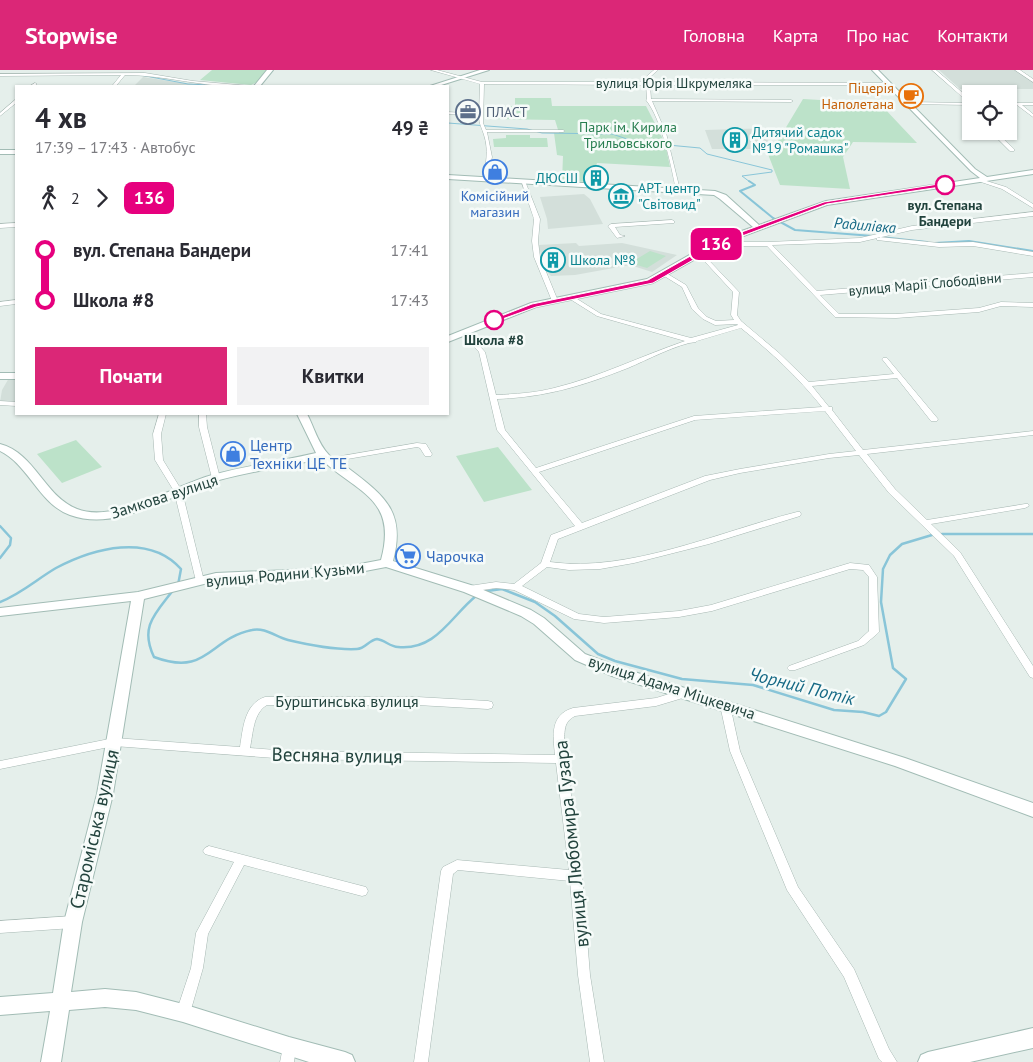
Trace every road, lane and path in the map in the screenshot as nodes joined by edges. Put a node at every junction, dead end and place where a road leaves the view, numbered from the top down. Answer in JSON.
{"nodes":[{"id":1,"x":42,"y":70,"type":"edge"},
{"id":2,"x":270,"y":70,"type":"edge"},
{"id":3,"x":433,"y":70,"type":"edge"},
{"id":4,"x":486,"y":70,"type":"edge"},
{"id":5,"x":656,"y":70,"type":"edge"},
{"id":6,"x":876,"y":70,"type":"edge"},
{"id":7,"x":934,"y":70,"type":"edge"},
{"id":8,"x":1017,"y":70,"type":"edge"},
{"id":9,"x":124,"y":74,"type":"junction"},
{"id":10,"x":37,"y":75,"type":"junction"},
{"id":11,"x":1,"y":76,"type":"edge"},
{"id":12,"x":459,"y":78,"type":"junction"},
{"id":13,"x":1033,"y":81,"type":"edge"},
{"id":14,"x":482,"y":83,"type":"junction"},
{"id":15,"x":648,"y":83,"type":"junction"},
{"id":16,"x":889,"y":84,"type":"junction"},
{"id":17,"x":115,"y":85,"type":"edge"},
{"id":18,"x":234,"y":85,"type":"edge"},
{"id":19,"x":258,"y":85,"type":"edge"},
{"id":20,"x":436,"y":85,"type":"edge"},
{"id":21,"x":962,"y":95,"type":"edge"},
{"id":22,"x":648,"y":100,"type":"junction"},
{"id":23,"x":791,"y":101,"type":"dead end"},
{"id":24,"x":15,"y":102,"type":"edge"},
{"id":25,"x":908,"y":103,"type":"junction"},
{"id":26,"x":962,"y":104,"type":"edge"},
{"id":27,"x":1018,"y":104,"type":"joint"},
{"id":28,"x":1033,"y":104,"type":"edge"},
{"id":29,"x":449,"y":113,"type":"edge"},
{"id":30,"x":0,"y":115,"type":"edge"},
{"id":31,"x":481,"y":115,"type":"junction"},
{"id":32,"x":1033,"y":116,"type":"edge"},
{"id":33,"x":482,"y":128,"type":"junction"},
{"id":34,"x":563,"y":131,"type":"dead end"},
{"id":35,"x":1001,"y":140,"type":"edge"},
{"id":36,"x":1012,"y":150,"type":"dead end"},
{"id":37,"x":0,"y":152,"type":"edge"},
{"id":38,"x":15,"y":152,"type":"edge"},
{"id":39,"x":1033,"y":172,"type":"edge"},
{"id":40,"x":449,"y":177,"type":"edge"},
{"id":41,"x":996,"y":178,"type":"junction"},
{"id":42,"x":486,"y":179,"type":"junction"},
{"id":43,"x":983,"y":180,"type":"junction"},
{"id":44,"x":523,"y":181,"type":"junction"},
{"id":45,"x":1004,"y":188,"type":"junction"},
{"id":46,"x":678,"y":190,"type":"junction"},
{"id":47,"x":1033,"y":206,"type":"edge"},
{"id":48,"x":1033,"y":214,"type":"edge"},
{"id":49,"x":672,"y":222,"type":"dead end"},
{"id":50,"x":15,"y":224,"type":"edge"},
{"id":51,"x":0,"y":226,"type":"edge"},
{"id":52,"x":757,"y":227,"type":"junction"},
{"id":53,"x":622,"y":236,"type":"dead end"},
{"id":54,"x":878,"y":237,"type":"junction"},
{"id":55,"x":722,"y":241,"type":"junction"},
{"id":56,"x":768,"y":244,"type":"junction"},
{"id":57,"x":699,"y":252,"type":"junction"},
{"id":58,"x":1033,"y":254,"type":"edge"},
{"id":59,"x":664,"y":274,"type":"junction"},
{"id":60,"x":1033,"y":275,"type":"edge"},
{"id":61,"x":817,"y":293,"type":"junction"},
{"id":62,"x":572,"y":298,"type":"junction"},
{"id":63,"x":555,"y":301,"type":"junction"},
{"id":64,"x":15,"y":302,"type":"edge"},
{"id":65,"x":1033,"y":305,"type":"edge"},
{"id":66,"x":1,"y":306,"type":"edge"},
{"id":67,"x":837,"y":316,"type":"joint"},
{"id":68,"x":740,"y":324,"type":"junction"},
{"id":69,"x":465,"y":333,"type":"junction"},
{"id":70,"x":449,"y":339,"type":"edge"},
{"id":71,"x":694,"y":341,"type":"junction"},
{"id":72,"x":885,"y":359,"type":"dead end"},
{"id":73,"x":0,"y":376,"type":"edge"},
{"id":74,"x":15,"y":376,"type":"edge"},
{"id":75,"x":897,"y":376,"type":"junction"},
{"id":76,"x":807,"y":384,"type":"junction"},
{"id":77,"x":494,"y":398,"type":"junction"},
{"id":78,"x":0,"y":403,"type":"edge"},
{"id":79,"x":15,"y":404,"type":"edge"},
{"id":80,"x":828,"y":409,"type":"junction"},
{"id":81,"x":162,"y":415,"type":"edge"},
{"id":82,"x":202,"y":415,"type":"edge"},
{"id":83,"x":303,"y":415,"type":"edge"},
{"id":84,"x":934,"y":419,"type":"dead end"},
{"id":85,"x":1033,"y":433,"type":"edge"},
{"id":86,"x":0,"y":447,"type":"edge"},
{"id":87,"x":860,"y":453,"type":"junction"},
{"id":88,"x":428,"y":454,"type":"dead end"},
{"id":89,"x":326,"y":458,"type":"junction"},
{"id":90,"x":535,"y":470,"type":"junction"},
{"id":91,"x":216,"y":478,"type":"junction"},
{"id":92,"x":178,"y":491,"type":"junction"},
{"id":93,"x":1025,"y":506,"type":"dead end"},
{"id":94,"x":797,"y":514,"type":"dead end"},
{"id":95,"x":924,"y":523,"type":"junction"},
{"id":96,"x":580,"y":526,"type":"junction"},
{"id":97,"x":386,"y":563,"type":"junction"},
{"id":98,"x":544,"y":564,"type":"junction"},
{"id":99,"x":200,"y":581,"type":"junction"},
{"id":100,"x":516,"y":587,"type":"junction"},
{"id":101,"x":469,"y":588,"type":"junction"},
{"id":102,"x":138,"y":596,"type":"junction"},
{"id":103,"x":0,"y":612,"type":"edge"},
{"id":104,"x":792,"y":668,"type":"dead end"},
{"id":105,"x":1033,"y":674,"type":"edge"},
{"id":106,"x":682,"y":694,"type":"junction"},
{"id":107,"x":488,"y":705,"type":"dead end"},
{"id":108,"x":725,"y":705,"type":"junction"},
{"id":109,"x":114,"y":742,"type":"junction"},
{"id":110,"x":244,"y":752,"type":"junction"},
{"id":111,"x":561,"y":759,"type":"junction"},
{"id":112,"x":0,"y":764,"type":"edge"},
{"id":113,"x":1033,"y":810,"type":"edge"},
{"id":114,"x":209,"y":851,"type":"dead end"},
{"id":115,"x":241,"y":860,"type":"junction"},
{"id":116,"x":576,"y":876,"type":"junction"},
{"id":117,"x":362,"y":890,"type":"dead end"},
{"id":118,"x":73,"y":922,"type":"junction"},
{"id":119,"x":0,"y":927,"type":"edge"},
{"id":120,"x":59,"y":1003,"type":"junction"},
{"id":121,"x":0,"y":1006,"type":"edge"},
{"id":122,"x":183,"y":1013,"type":"junction"},
{"id":123,"x":1033,"y":1038,"type":"edge"},
{"id":124,"x":288,"y":1055,"type":"edge"},
{"id":125,"x":51,"y":1062,"type":"edge"},
{"id":126,"x":346,"y":1062,"type":"edge"},
{"id":127,"x":420,"y":1062,"type":"edge"},
{"id":128,"x":597,"y":1062,"type":"edge"},
{"id":129,"x":890,"y":1062,"type":"edge"},
{"id":130,"x":928,"y":1062,"type":"edge"}],
"edges":[{"from":1,"to":10,"type":"street"},
{"from":2,"to":19,"type":"street"},
{"from":3,"to":12,"type":"street","name":"вулиця Юрія Шкрумеляка"},
{"from":4,"to":12,"type":"street"},
{"from":5,"to":15,"type":"street"},
{"from":6,"to":16,"type":"street"},
{"from":7,"to":21,"type":"street"},
{"from":8,"to":13,"type":"street"},
{"from":9,"to":10,"type":"street"},
{"from":9,"to":17,"type":"street"},
{"from":9,"to":18,"type":"street"},
{"from":10,"to":11,"type":"street"},
{"from":12,"to":14,"type":"street","name":"вулиця Юрія Шкрумеляка"},
{"from":12,"to":20,"type":"street"},
{"from":14,"to":15,"type":"street","name":"вулиця Юрія Шкрумеляка"},
{"from":14,"to":31,"type":"street"},
{"from":15,"to":16,"type":"street","name":"вулиця Юрія Шкрумеляка"},
{"from":15,"to":22,"type":"street"},
{"from":16,"to":25,"type":"street"},
{"from":22,"to":23,"type":"street"},
{"from":22,"to":46,"type":"street"},
{"from":24,"to":30,"type":"street"},
{"from":25,"to":26,"type":"street"},
{"from":25,"to":43,"type":"street"},
{"from":27,"to":28,"type":"street"},
{"from":27,"to":32,"type":"street"},
{"from":29,"to":31,"type":"street"},
{"from":31,"to":33,"type":"street"},
{"from":33,"to":34,"type":"street"},
{"from":33,"to":42,"type":"street"},
{"from":35,"to":36,"type":"street"},
{"from":37,"to":38,"type":"street"},
{"from":39,"to":41,"type":"street"},
{"from":40,"to":42,"type":"street"},
{"from":41,"to":43,"type":"street"},
{"from":41,"to":45,"type":"street"},
{"from":42,"to":44,"type":"street"},
{"from":43,"to":45,"type":"street"},
{"from":43,"to":52,"type":"street"},
{"from":44,"to":46,"type":"street"},
{"from":44,"to":63,"type":"street"},
{"from":45,"to":47,"type":"street"},
{"from":46,"to":52,"type":"street"},
{"from":48,"to":54,"type":"street"},
{"from":49,"to":53,"type":"street"},
{"from":50,"to":51,"type":"street"},
{"from":52,"to":55,"type":"street"},
{"from":54,"to":56,"type":"street"},
{"from":54,"to":58,"type":"street"},
{"from":55,"to":56,"type":"street"},
{"from":55,"to":57,"type":"street"},
{"from":56,"to":61,"type":"street"},
{"from":57,"to":59,"type":"street"},
{"from":57,"to":68,"type":"street"},
{"from":59,"to":62,"type":"street"},
{"from":59,"to":68,"type":"street"},
{"from":60,"to":61,"type":"street","name":"вулиця Марії Слободівни"},
{"from":61,"to":67,"type":"street"},
{"from":62,"to":63,"type":"street"},
{"from":62,"to":71,"type":"street"},
{"from":63,"to":69,"type":"street"},
{"from":64,"to":66,"type":"street"},
{"from":65,"to":67,"type":"street"},
{"from":68,"to":71,"type":"street"},
{"from":68,"to":76,"type":"street"},
{"from":69,"to":70,"type":"street"},
{"from":69,"to":77,"type":"street"},
{"from":71,"to":77,"type":"street"},
{"from":72,"to":75,"type":"street"},
{"from":73,"to":74,"type":"street"},
{"from":75,"to":76,"type":"street"},
{"from":75,"to":84,"type":"street"},
{"from":76,"to":80,"type":"street"},
{"from":77,"to":90,"type":"street"},
{"from":78,"to":79,"type":"street"},
{"from":80,"to":87,"type":"street"},
{"from":80,"to":90,"type":"street"},
{"from":81,"to":92,"type":"street"},
{"from":82,"to":91,"type":"street"},
{"from":83,"to":89,"type":"street"},
{"from":85,"to":87,"type":"street"},
{"from":86,"to":92,"type":"street","name":"Замкова вулиця"},
{"from":87,"to":95,"type":"street"},
{"from":87,"to":96,"type":"street"},
{"from":88,"to":89,"type":"street"},
{"from":89,"to":91,"type":"street","name":"Замкова вулиця"},
{"from":89,"to":97,"type":"street"},
{"from":90,"to":96,"type":"street"},
{"from":91,"to":92,"type":"street","name":"Замкова вулиця"},
{"from":92,"to":99,"type":"street"},
{"from":93,"to":95,"type":"street"},
{"from":94,"to":98,"type":"street"},
{"from":95,"to":105,"type":"street"},
{"from":96,"to":98,"type":"street"},
{"from":97,"to":99,"type":"street","name":"вулиця Родини Кузьми"},
{"from":97,"to":101,"type":"street","name":"вулиця Адама Міцкевича"},
{"from":98,"to":100,"type":"street"},
{"from":99,"to":102,"type":"street","name":"вулиця Родини Кузьми"},
{"from":100,"to":101,"type":"street"},
{"from":100,"to":104,"type":"street"},
{"from":101,"to":106,"type":"street","name":"вулиця Адама Міцкевича"},
{"from":102,"to":103,"type":"street","name":"вулиця Родини Кузьми"},
{"from":102,"to":109,"type":"street","name":"Староміська вулиця"},
{"from":106,"to":108,"type":"street","name":"вулиця Адама Міцкевича"},
{"from":106,"to":111,"type":"street","name":"вулиця Любомира Гузара"},
{"from":107,"to":110,"type":"street","name":"Бурштинська вулиця"},
{"from":108,"to":113,"type":"street","name":"вулиця Адама Міцкевича"},
{"from":108,"to":129,"type":"street"},
{"from":109,"to":110,"type":"street","name":"Весняна вулиця"},
{"from":109,"to":112,"type":"street","name":"Весняна вулиця"},
{"from":109,"to":118,"type":"street","name":"Староміська вулиця"},
{"from":110,"to":111,"type":"street","name":"Весняна вулиця"},
{"from":111,"to":116,"type":"street","name":"вулиця Любомира Гузара"},
{"from":114,"to":115,"type":"street"},
{"from":115,"to":117,"type":"street"},
{"from":115,"to":122,"type":"street"},
{"from":116,"to":127,"type":"street"},
{"from":116,"to":128,"type":"street","name":"вулиця Любомира Гузара"},
{"from":118,"to":119,"type":"street"},
{"from":118,"to":120,"type":"street","name":"Староміська вулиця"},
{"from":120,"to":121,"type":"street"},
{"from":120,"to":122,"type":"street"},
{"from":120,"to":125,"type":"street","name":"Староміська вулиця"},
{"from":122,"to":124,"type":"street"},
{"from":123,"to":130,"type":"street"},
{"from":124,"to":126,"type":"street"}]}
